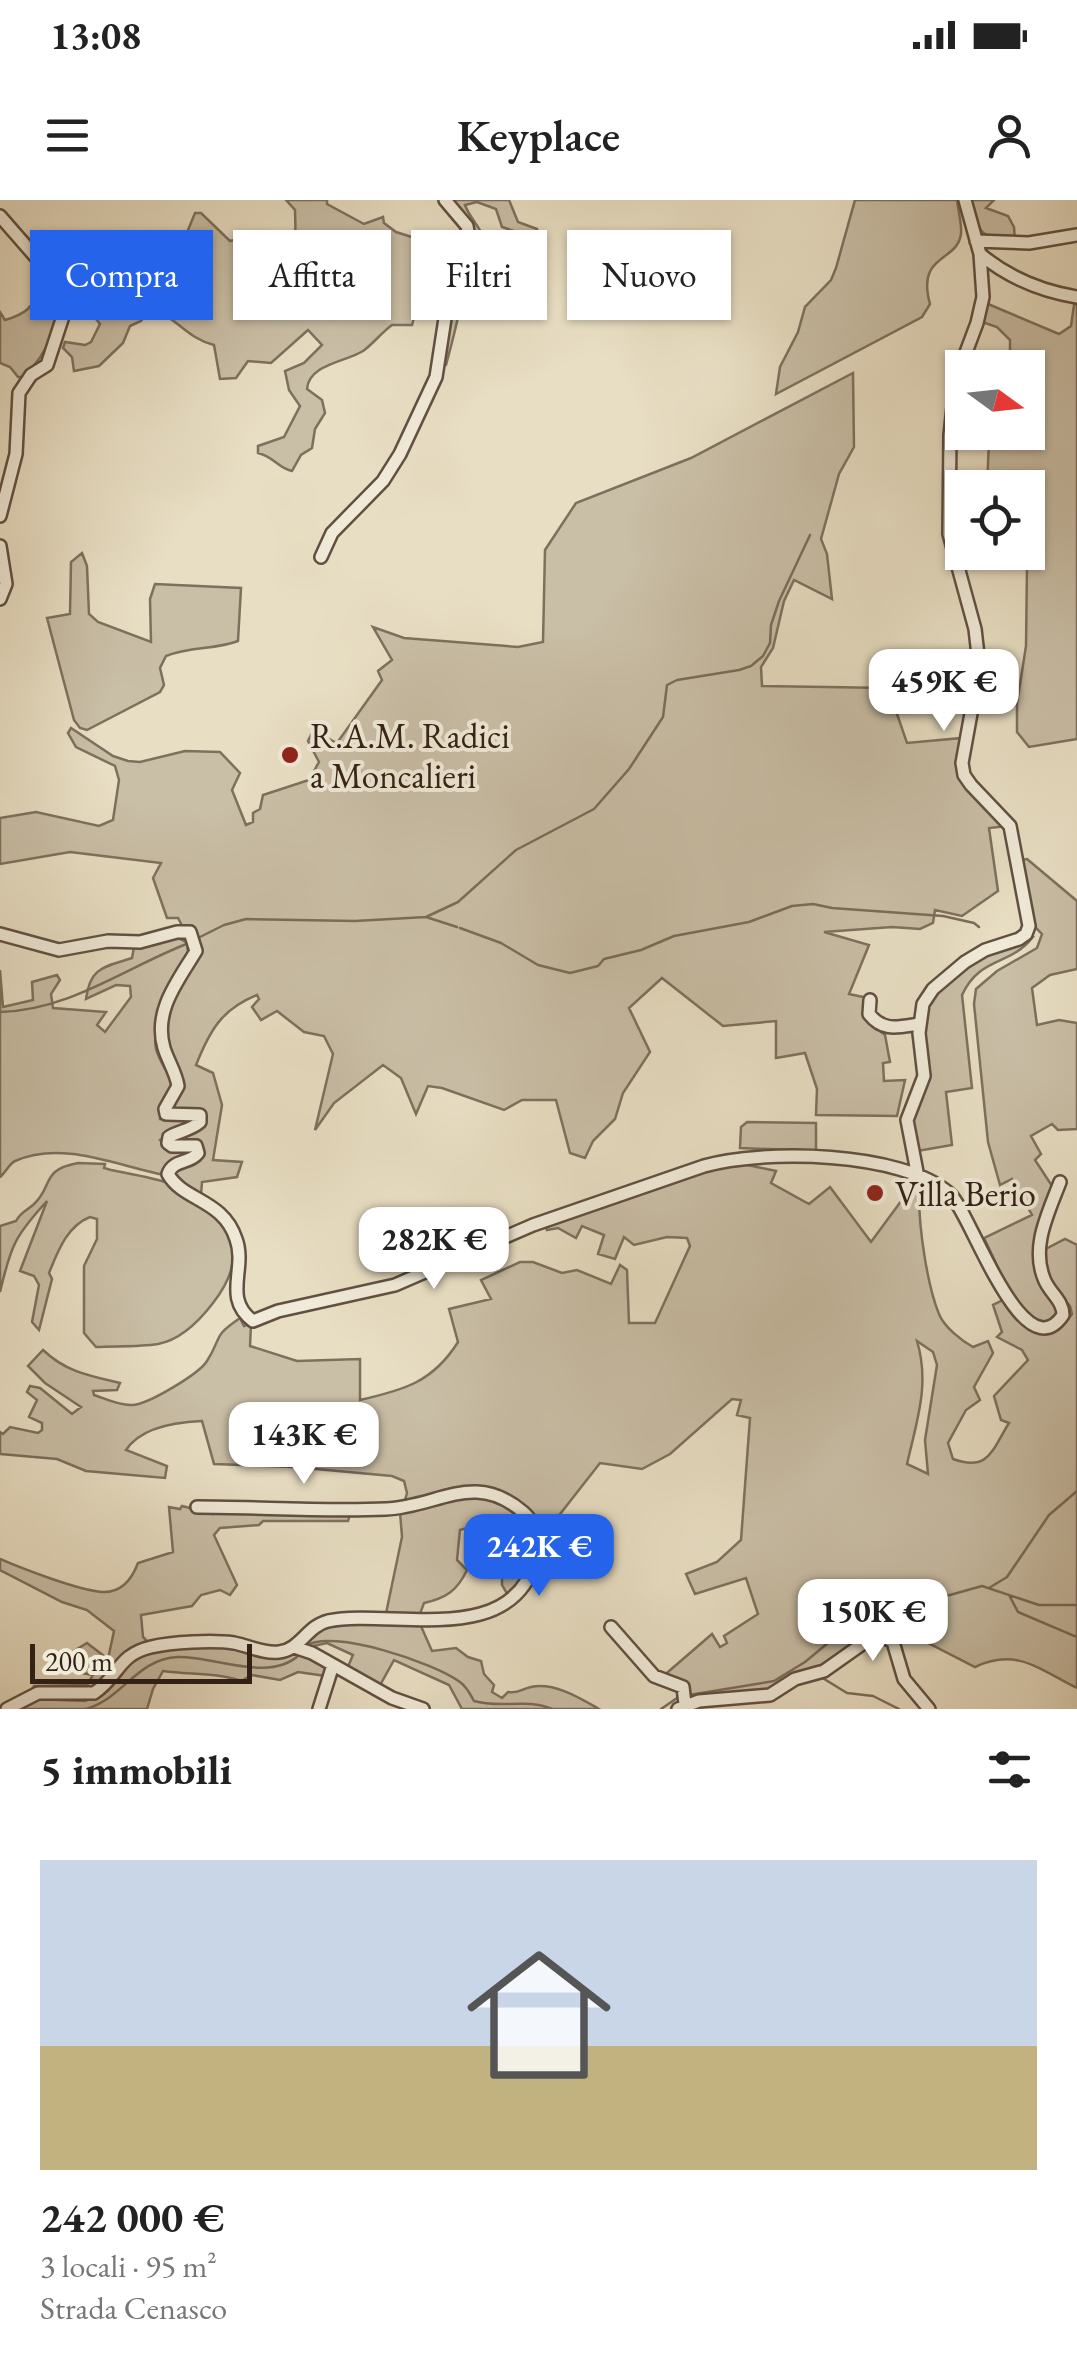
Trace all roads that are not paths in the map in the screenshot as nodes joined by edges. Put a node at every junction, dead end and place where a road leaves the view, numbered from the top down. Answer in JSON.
{"nodes":[{"id":1,"x":445,"y":200,"type":"edge"},
{"id":2,"x":966,"y":200,"type":"edge"},
{"id":3,"x":0,"y":216,"type":"edge"},
{"id":4,"x":1077,"y":235,"type":"edge"},
{"id":5,"x":978,"y":247,"type":"junction"},
{"id":6,"x":1077,"y":297,"type":"edge"},
{"id":7,"x":0,"y":516,"type":"edge"},
{"id":8,"x":0,"y":546,"type":"edge"},
{"id":9,"x":321,"y":557,"type":"dead end"},
{"id":10,"x":0,"y":598,"type":"edge"},
{"id":11,"x":0,"y":934,"type":"edge"},
{"id":12,"x":870,"y":1000,"type":"dead end"},
{"id":13,"x":919,"y":1024,"type":"junction"},
{"id":14,"x":911,"y":1138,"type":"junction"},
{"id":15,"x":901,"y":1171,"type":"junction"},
{"id":16,"x":918,"y":1177,"type":"junction"},
{"id":17,"x":1060,"y":1182,"type":"dead end"},
{"id":18,"x":197,"y":1506,"type":"dead end"},
{"id":19,"x":611,"y":1626,"type":"dead end"},
{"id":20,"x":294,"y":1647,"type":"junction"},
{"id":21,"x":333,"y":1665,"type":"junction"},
{"id":22,"x":681,"y":1707,"type":"edge"},
{"id":23,"x":7,"y":1709,"type":"edge"},
{"id":24,"x":319,"y":1709,"type":"edge"},
{"id":25,"x":423,"y":1709,"type":"edge"},
{"id":26,"x":929,"y":1709,"type":"edge"}],
"edges":[{"from":1,"to":9,"type":"street"},
{"from":2,"to":5,"type":"street"},
{"from":3,"to":7,"type":"street"},
{"from":4,"to":5,"type":"street"},
{"from":5,"to":6,"type":"street"},
{"from":5,"to":13,"type":"street"},
{"from":8,"to":10,"type":"street"},
{"from":11,"to":15,"type":"street"},
{"from":12,"to":13,"type":"street"},
{"from":13,"to":14,"type":"street"},
{"from":14,"to":15,"type":"street"},
{"from":14,"to":16,"type":"street"},
{"from":15,"to":16,"type":"street"},
{"from":16,"to":17,"type":"street"},
{"from":18,"to":20,"type":"street"},
{"from":19,"to":22,"type":"street"},
{"from":20,"to":21,"type":"street"},
{"from":20,"to":23,"type":"street"},
{"from":21,"to":24,"type":"street"},
{"from":21,"to":25,"type":"street"},
{"from":22,"to":26,"type":"street"}]}
